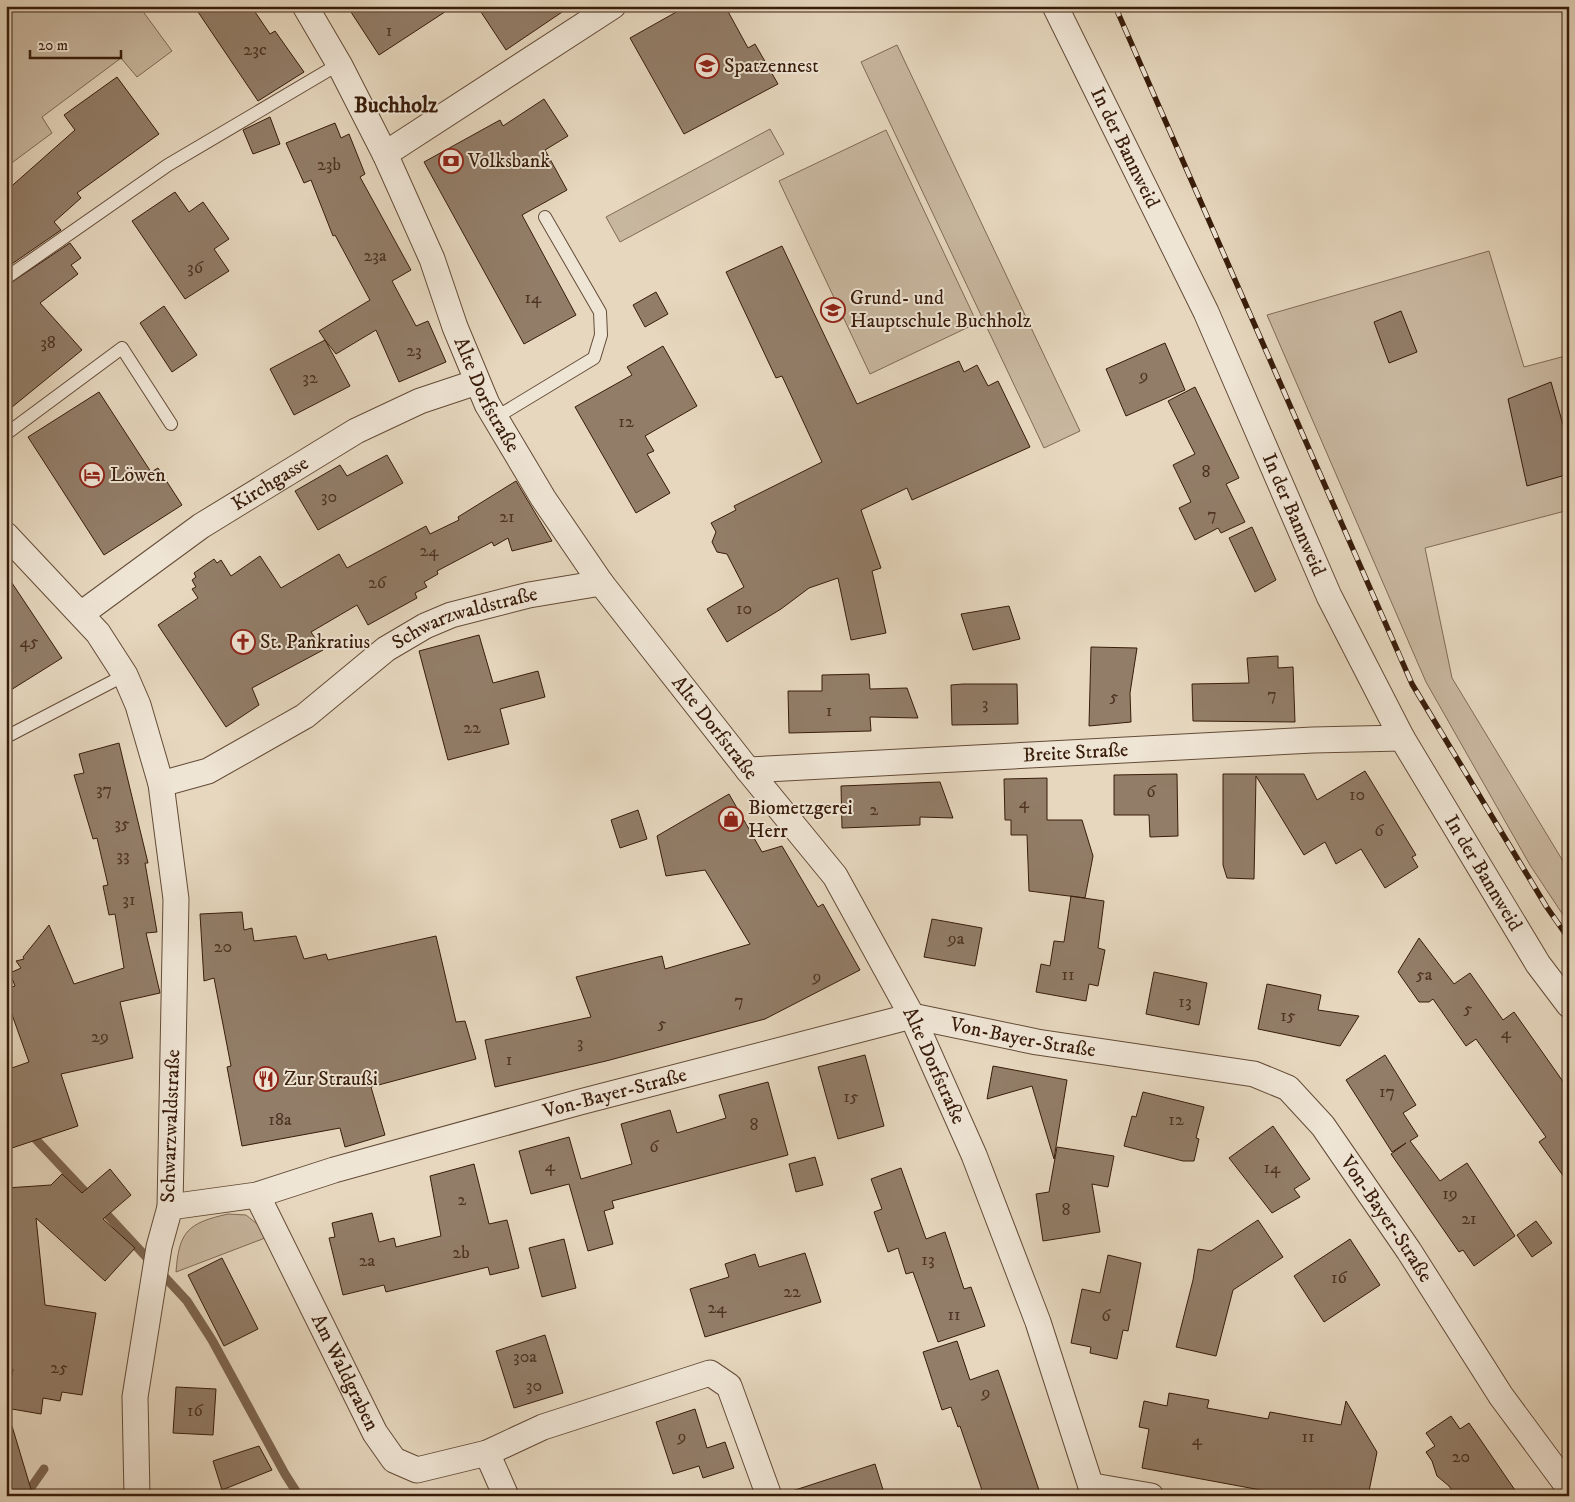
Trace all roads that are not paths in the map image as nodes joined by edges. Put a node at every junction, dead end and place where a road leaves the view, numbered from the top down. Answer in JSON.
{"nodes":[{"id":1,"x":305,"y":6,"type":"edge"},
{"id":2,"x":1055,"y":6,"type":"edge"},
{"id":3,"x":603,"y":9,"type":"edge"},
{"id":4,"x":339,"y":64,"type":"junction"},
{"id":5,"x":385,"y":154,"type":"junction"},
{"id":6,"x":545,"y":217,"type":"dead end"},
{"id":7,"x":6,"y":278,"type":"edge"},
{"id":8,"x":477,"y":382,"type":"junction"},
{"id":9,"x":495,"y":418,"type":"junction"},
{"id":10,"x":171,"y":424,"type":"dead end"},
{"id":11,"x":6,"y":434,"type":"edge"},
{"id":12,"x":6,"y":534,"type":"edge"},
{"id":13,"x":600,"y":583,"type":"junction"},
{"id":14,"x":81,"y":614,"type":"junction"},
{"id":15,"x":125,"y":675,"type":"junction"},
{"id":16,"x":6,"y":738,"type":"edge"},
{"id":17,"x":1402,"y":738,"type":"junction"},
{"id":18,"x":748,"y":770,"type":"junction"},
{"id":19,"x":161,"y":784,"type":"junction"},
{"id":20,"x":1569,"y":1005,"type":"edge"},
{"id":21,"x":912,"y":1016,"type":"junction"},
{"id":22,"x":257,"y":1194,"type":"junction"},
{"id":23,"x":170,"y":1207,"type":"junction"},
{"id":24,"x":487,"y":1452,"type":"junction"},
{"id":25,"x":1569,"y":1488,"type":"edge"},
{"id":26,"x":1093,"y":1491,"type":"edge"},
{"id":27,"x":137,"y":1496,"type":"edge"},
{"id":28,"x":506,"y":1496,"type":"edge"},
{"id":29,"x":769,"y":1496,"type":"edge"},
{"id":30,"x":1151,"y":1496,"type":"edge"}],
"edges":[{"from":1,"to":4,"type":"street","name":"Alte Dorfstraße"},
{"from":2,"to":17,"type":"street","name":"In der Bannweid"},
{"from":3,"to":5,"type":"street"},
{"from":4,"to":5,"type":"street","name":"Alte Dorfstraße"},
{"from":4,"to":7,"type":"lane"},
{"from":5,"to":8,"type":"street","name":"Alte Dorfstraße"},
{"from":6,"to":9,"type":"lane"},
{"from":8,"to":9,"type":"street","name":"Alte Dorfstraße"},
{"from":8,"to":14,"type":"street","name":"Kirchgasse"},
{"from":9,"to":13,"type":"street","name":"Alte Dorfstraße"},
{"from":10,"to":11,"type":"lane"},
{"from":12,"to":14,"type":"street","name":"Schwarzwaldstraße"},
{"from":13,"to":18,"type":"street","name":"Alte Dorfstraße"},
{"from":13,"to":19,"type":"street","name":"Schwarzwaldstraße"},
{"from":14,"to":15,"type":"street","name":"Schwarzwaldstraße"},
{"from":15,"to":16,"type":"lane"},
{"from":15,"to":19,"type":"street","name":"Schwarzwaldstraße"},
{"from":17,"to":18,"type":"street","name":"Breite Straße"},
{"from":17,"to":20,"type":"street","name":"In der Bannweid"},
{"from":18,"to":21,"type":"street","name":"Alte Dorfstraße"},
{"from":19,"to":23,"type":"street","name":"Schwarzwaldstraße"},
{"from":21,"to":22,"type":"street","name":"Von-Bayer-Straße"},
{"from":21,"to":25,"type":"street","name":"Von-Bayer-Straße"},
{"from":21,"to":26,"type":"street","name":"Alte Dorfstraße"},
{"from":22,"to":23,"type":"street","name":"Von-Bayer-Straße"},
{"from":22,"to":24,"type":"street","name":"Am Waldgraben"},
{"from":23,"to":27,"type":"street","name":"Schwarzwaldstraße"},
{"from":24,"to":28,"type":"street"},
{"from":24,"to":29,"type":"street","name":"Am Waldgraben"},
{"from":26,"to":30,"type":"street"}]}
